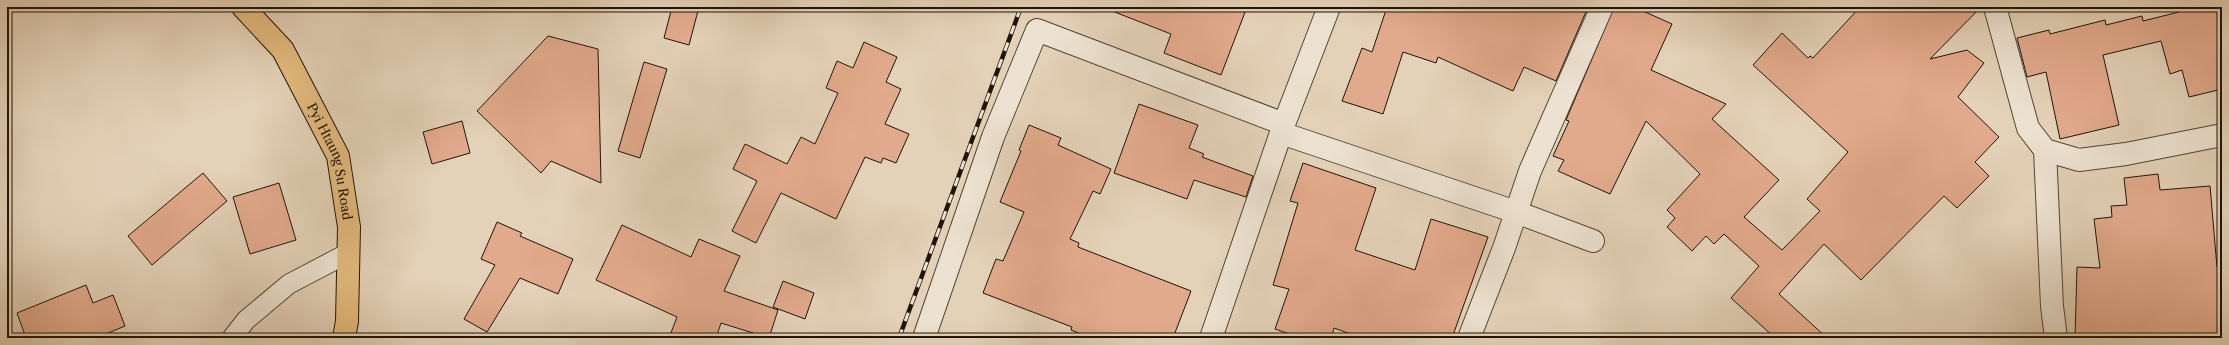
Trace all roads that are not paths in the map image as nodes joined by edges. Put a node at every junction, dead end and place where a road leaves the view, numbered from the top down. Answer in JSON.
{"nodes":[{"id":1,"x":243,"y":7,"type":"edge"},
{"id":2,"x":1330,"y":7,"type":"edge"},
{"id":3,"x":1602,"y":7,"type":"edge"},
{"id":4,"x":1996,"y":7,"type":"edge"},
{"id":5,"x":1283,"y":129,"type":"junction"},
{"id":6,"x":2222,"y":135,"type":"edge"},
{"id":7,"x":2045,"y":150,"type":"junction"},
{"id":8,"x":1516,"y":212,"type":"junction"},
{"id":9,"x":1593,"y":241,"type":"dead end"},
{"id":10,"x":348,"y":253,"type":"junction"},
{"id":11,"x":232,"y":338,"type":"edge"},
{"id":12,"x":344,"y":338,"type":"edge"},
{"id":13,"x":924,"y":338,"type":"edge"},
{"id":14,"x":1211,"y":338,"type":"edge"},
{"id":15,"x":1469,"y":338,"type":"edge"},
{"id":16,"x":2056,"y":338,"type":"edge"}],
"edges":[{"from":1,"to":10,"type":"highway","name":"Pyi Htaung Su Road"},
{"from":2,"to":5,"type":"street"},
{"from":3,"to":8,"type":"street"},
{"from":4,"to":7,"type":"street"},
{"from":5,"to":8,"type":"street"},
{"from":5,"to":13,"type":"street"},
{"from":5,"to":14,"type":"street"},
{"from":6,"to":7,"type":"street"},
{"from":7,"to":16,"type":"street"},
{"from":8,"to":9,"type":"street"},
{"from":8,"to":15,"type":"street"},
{"from":10,"to":11,"type":"lane"},
{"from":10,"to":12,"type":"highway","name":"Pyi Htaung Su Road"}]}
